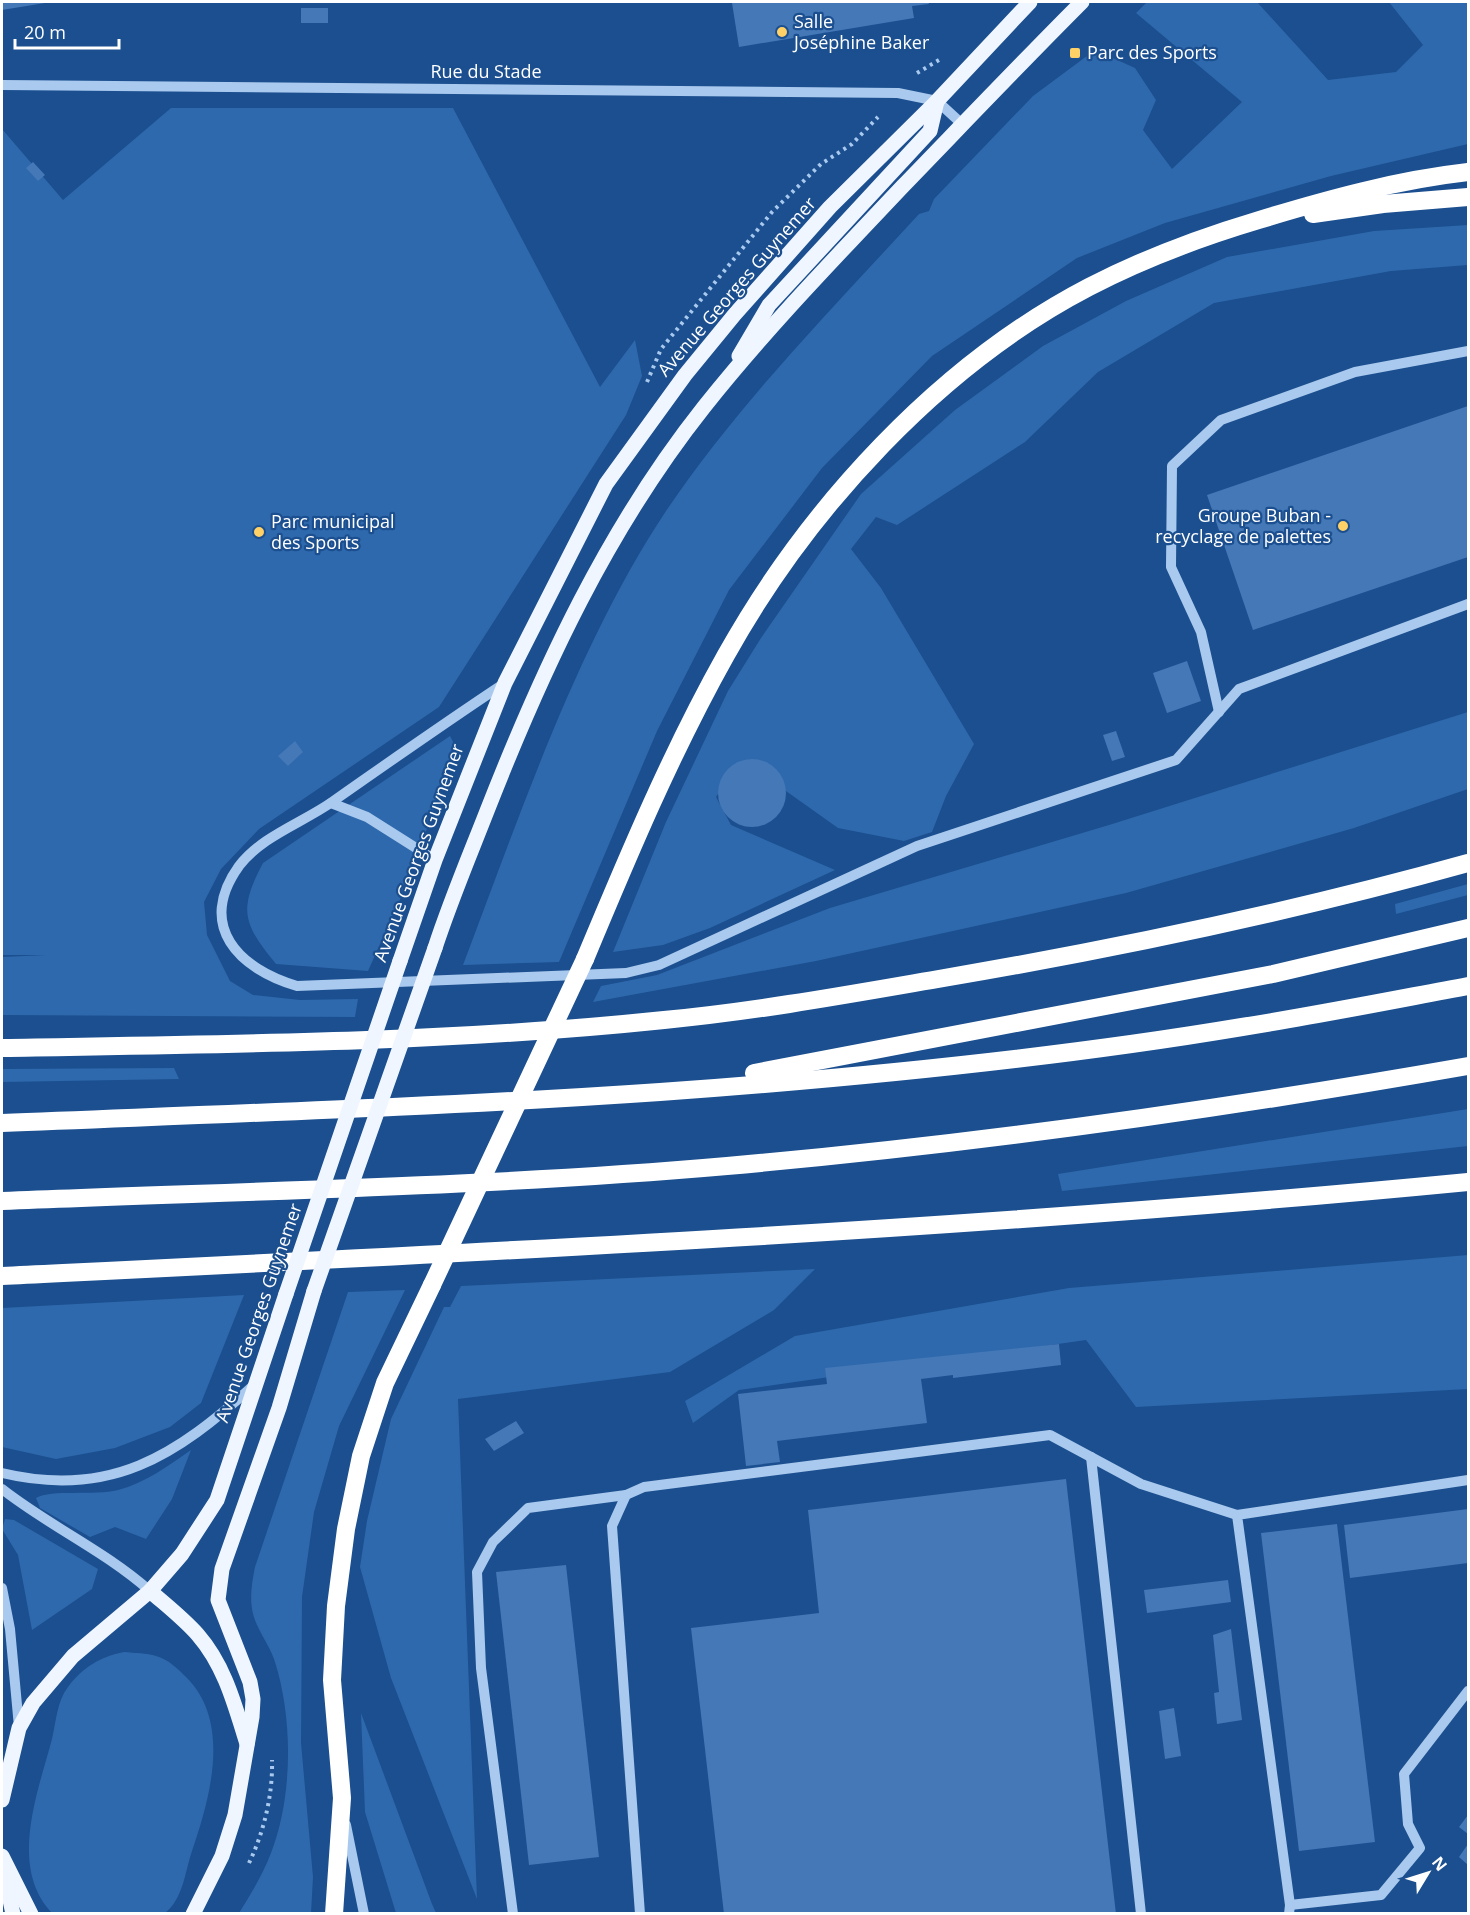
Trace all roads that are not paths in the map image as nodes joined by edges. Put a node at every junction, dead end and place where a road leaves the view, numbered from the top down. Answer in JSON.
{"nodes":[{"id":1,"x":1030,"y":2,"type":"edge"},
{"id":2,"x":1082,"y":2,"type":"edge"},
{"id":3,"x":2,"y":85,"type":"edge"},
{"id":4,"x":937,"y":101,"type":"junction"},
{"id":5,"x":961,"y":123,"type":"junction"},
{"id":6,"x":1468,"y":172,"type":"edge"},
{"id":7,"x":1468,"y":196,"type":"edge"},
{"id":8,"x":1228,"y":229,"type":"junction"},
{"id":9,"x":1468,"y":351,"type":"edge"},
{"id":10,"x":718,"y":392,"type":"junction"},
{"id":11,"x":1468,"y":604,"type":"edge"},
{"id":12,"x":505,"y":683,"type":"junction"},
{"id":13,"x":1219,"y":712,"type":"junction"},
{"id":14,"x":331,"y":803,"type":"junction"},
{"id":15,"x":435,"y":860,"type":"junction"},
{"id":16,"x":1468,"y":863,"type":"edge"},
{"id":17,"x":1468,"y":928,"type":"edge"},
{"id":18,"x":1468,"y":986,"type":"edge"},
{"id":19,"x":2,"y":1048,"type":"edge"},
{"id":20,"x":1468,"y":1066,"type":"edge"},
{"id":21,"x":664,"y":1091,"type":"junction"},
{"id":22,"x":2,"y":1123,"type":"edge"},
{"id":23,"x":1468,"y":1182,"type":"edge"},
{"id":24,"x":2,"y":1201,"type":"edge"},
{"id":25,"x":2,"y":1276,"type":"edge"},
{"id":26,"x":254,"y":1385,"type":"junction"},
{"id":27,"x":1091,"y":1457,"type":"junction"},
{"id":28,"x":2,"y":1473,"type":"edge"},
{"id":29,"x":1468,"y":1480,"type":"edge"},
{"id":30,"x":2,"y":1489,"type":"edge"},
{"id":31,"x":626,"y":1495,"type":"junction"},
{"id":32,"x":1237,"y":1515,"type":"junction"},
{"id":33,"x":2,"y":1588,"type":"edge"},
{"id":34,"x":150,"y":1591,"type":"junction"},
{"id":35,"x":1468,"y":1691,"type":"edge"},
{"id":36,"x":19,"y":1728,"type":"junction"},
{"id":37,"x":248,"y":1747,"type":"junction"},
{"id":38,"x":342,"y":1798,"type":"junction"},
{"id":39,"x":2,"y":1800,"type":"edge"},
{"id":40,"x":2,"y":1857,"type":"edge"},
{"id":41,"x":1290,"y":1909,"type":"edge"},
{"id":42,"x":13,"y":1914,"type":"edge"},
{"id":43,"x":31,"y":1914,"type":"edge"},
{"id":44,"x":193,"y":1914,"type":"edge"},
{"id":45,"x":334,"y":1914,"type":"edge"},
{"id":46,"x":364,"y":1914,"type":"edge"},
{"id":47,"x":513,"y":1914,"type":"edge"},
{"id":48,"x":640,"y":1914,"type":"edge"},
{"id":49,"x":1141,"y":1914,"type":"edge"}],
"edges":[{"from":1,"to":4,"type":"main road","name":"Avenue Georges Guynemer"},
{"from":2,"to":5,"type":"main road"},
{"from":3,"to":4,"type":"street","name":"Rue du Stade"},
{"from":4,"to":5,"type":"street"},
{"from":4,"to":10,"type":"main road"},
{"from":4,"to":12,"type":"main road","name":"Avenue Georges Guynemer"},
{"from":5,"to":10,"type":"main road"},
{"from":6,"to":8,"type":"highway"},
{"from":7,"to":8,"type":"highway"},
{"from":8,"to":38,"type":"highway","bridge":true},
{"from":9,"to":13,"type":"street"},
{"from":10,"to":37,"type":"main road","bridge":true},
{"from":11,"to":13,"type":"street"},
{"from":12,"to":14,"type":"street"},
{"from":12,"to":15,"type":"main road","name":"Avenue Georges Guynemer"},
{"from":13,"to":14,"type":"street"},
{"from":14,"to":15,"type":"street"},
{"from":15,"to":26,"type":"main road","name":"Avenue Georges Guynemer","bridge":true},
{"from":16,"to":19,"type":"highway"},
{"from":17,"to":21,"type":"highway"},
{"from":18,"to":21,"type":"highway"},
{"from":20,"to":24,"type":"highway"},
{"from":21,"to":22,"type":"highway"},
{"from":23,"to":25,"type":"highway"},
{"from":26,"to":28,"type":"street"},
{"from":26,"to":34,"type":"main road","name":"Avenue Georges Guynemer"},
{"from":27,"to":31,"type":"street"},
{"from":27,"to":32,"type":"street"},
{"from":27,"to":49,"type":"street"},
{"from":29,"to":32,"type":"street"},
{"from":30,"to":34,"type":"street"},
{"from":31,"to":47,"type":"street"},
{"from":31,"to":48,"type":"street"},
{"from":32,"to":41,"type":"street"},
{"from":33,"to":36,"type":"street"},
{"from":34,"to":36,"type":"main road","name":"Avenue Georges Guynemer"},
{"from":34,"to":37,"type":"main road"},
{"from":35,"to":41,"type":"street"},
{"from":36,"to":39,"type":"main road","name":"Avenue Georges Guynemer"},
{"from":37,"to":44,"type":"main road"},
{"from":38,"to":45,"type":"highway"},
{"from":38,"to":46,"type":"street"},
{"from":40,"to":42,"type":"main road"},
{"from":40,"to":43,"type":"main road"}]}
